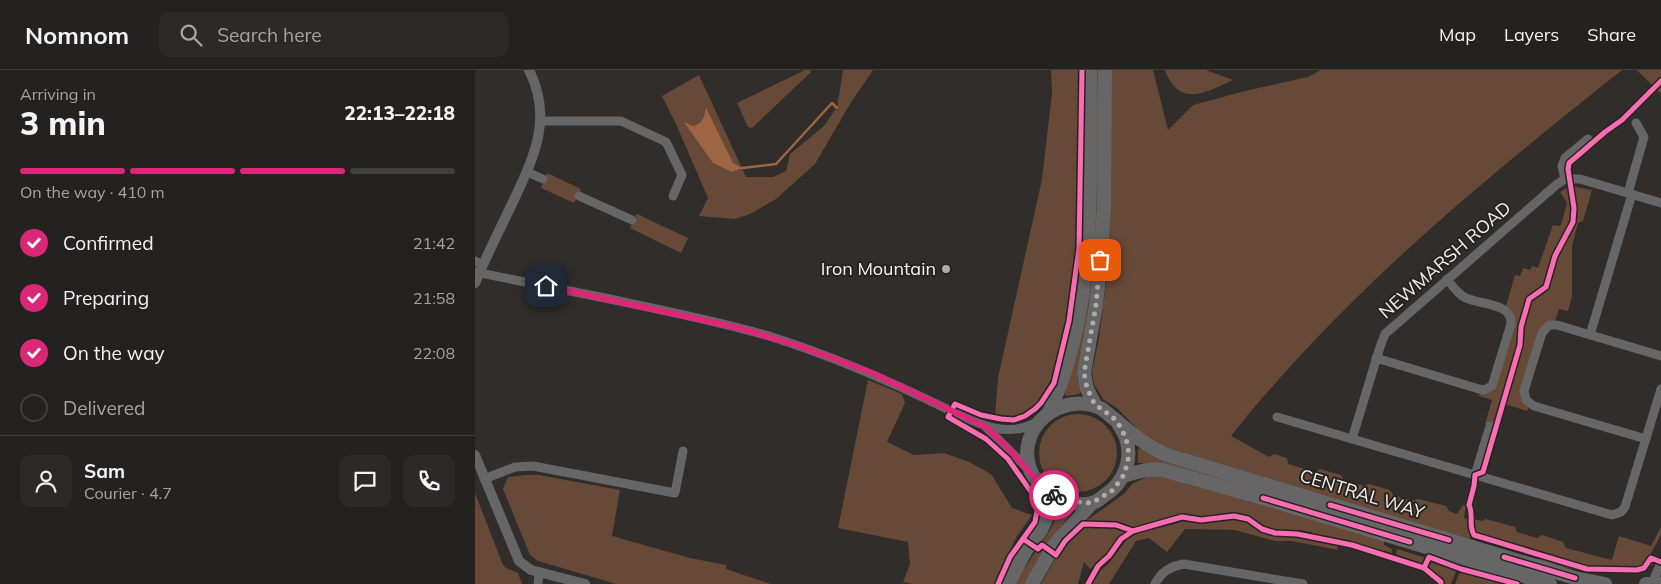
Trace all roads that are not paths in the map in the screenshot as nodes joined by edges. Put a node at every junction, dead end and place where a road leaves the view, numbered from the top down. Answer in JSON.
{"nodes":[{"id":1,"x":529,"y":70,"type":"edge"},
{"id":2,"x":1090,"y":70,"type":"edge"},
{"id":3,"x":1105,"y":70,"type":"edge"},
{"id":4,"x":541,"y":122,"type":"junction"},
{"id":5,"x":1636,"y":123,"type":"dead end"},
{"id":6,"x":1588,"y":139,"type":"dead end"},
{"id":7,"x":527,"y":172,"type":"junction"},
{"id":8,"x":543,"y":179,"type":"dead end"},
{"id":9,"x":1565,"y":179,"type":"junction"},
{"id":10,"x":1630,"y":194,"type":"junction"},
{"id":11,"x":579,"y":196,"type":"dead end"},
{"id":12,"x":673,"y":196,"type":"dead end"},
{"id":13,"x":1661,"y":203,"type":"edge"},
{"id":14,"x":632,"y":220,"type":"dead end"},
{"id":15,"x":478,"y":266,"type":"edge"},
{"id":16,"x":1447,"y":280,"type":"junction"},
{"id":17,"x":475,"y":283,"type":"edge"},
{"id":18,"x":1590,"y":335,"type":"junction"},
{"id":19,"x":1661,"y":356,"type":"edge"},
{"id":20,"x":1376,"y":358,"type":"junction"},
{"id":21,"x":1661,"y":389,"type":"edge"},
{"id":22,"x":1095,"y":405,"type":"junction"},
{"id":23,"x":1045,"y":416,"type":"junction"},
{"id":24,"x":1277,"y":417,"type":"dead end"},
{"id":25,"x":1117,"y":421,"type":"junction"},
{"id":26,"x":1490,"y":426,"type":"dead end"},
{"id":27,"x":986,"y":427,"type":"junction"},
{"id":28,"x":1352,"y":439,"type":"junction"},
{"id":29,"x":1646,"y":439,"type":"junction"},
{"id":30,"x":683,"y":451,"type":"dead end"},
{"id":31,"x":475,"y":455,"type":"edge"},
{"id":32,"x":1032,"y":473,"type":"junction"},
{"id":33,"x":1475,"y":475,"type":"junction"},
{"id":34,"x":1123,"y":476,"type":"junction"},
{"id":35,"x":484,"y":479,"type":"junction"},
{"id":36,"x":1048,"y":491,"type":"junction"},
{"id":37,"x":1092,"y":503,"type":"junction"},
{"id":38,"x":1661,"y":563,"type":"edge"},
{"id":39,"x":539,"y":572,"type":"junction"},
{"id":40,"x":538,"y":584,"type":"edge"},
{"id":41,"x":585,"y":584,"type":"edge"},
{"id":42,"x":1008,"y":584,"type":"edge"},
{"id":43,"x":1032,"y":584,"type":"edge"},
{"id":44,"x":1155,"y":584,"type":"edge"},
{"id":45,"x":1301,"y":584,"type":"edge"},
{"id":46,"x":1550,"y":584,"type":"edge"},
{"id":47,"x":1605,"y":584,"type":"edge"},
{"id":48,"x":1653,"y":584,"type":"edge"}],
"edges":[{"from":1,"to":4,"type":"street"},
{"from":2,"to":23,"type":"main road"},
{"from":3,"to":22,"type":"main road"},
{"from":4,"to":7,"type":"street"},
{"from":4,"to":12,"type":"street"},
{"from":5,"to":10,"type":"street"},
{"from":6,"to":9,"type":"street"},
{"from":7,"to":8,"type":"street"},
{"from":7,"to":15,"type":"street"},
{"from":9,"to":10,"type":"street"},
{"from":9,"to":16,"type":"street","name":"NEWMARSH ROAD"},
{"from":10,"to":13,"type":"street"},
{"from":10,"to":18,"type":"street"},
{"from":11,"to":14,"type":"street"},
{"from":15,"to":17,"type":"street"},
{"from":15,"to":27,"type":"street","bridge":true},
{"from":16,"to":20,"type":"street","name":"NEWMARSH ROAD"},
{"from":16,"to":20,"type":"street"},
{"from":18,"to":19,"type":"street"},
{"from":18,"to":29,"type":"street"},
{"from":20,"to":28,"type":"street","name":"NEWMARSH ROAD"},
{"from":21,"to":29,"type":"street"},
{"from":22,"to":23,"type":"main road"},
{"from":22,"to":25,"type":"main road"},
{"from":23,"to":27,"type":"street"},
{"from":23,"to":32,"type":"main road"},
{"from":24,"to":28,"type":"street"},
{"from":25,"to":34,"type":"main road"},
{"from":25,"to":47,"type":"main road","name":"CENTRAL WAY"},
{"from":26,"to":33,"type":"street"},
{"from":27,"to":32,"type":"street"},
{"from":28,"to":33,"type":"street"},
{"from":29,"to":33,"type":"street"},
{"from":30,"to":35,"type":"street"},
{"from":31,"to":35,"type":"street"},
{"from":32,"to":36,"type":"main road"},
{"from":34,"to":37,"type":"main road"},
{"from":34,"to":46,"type":"main road","name":"CENTRAL WAY"},
{"from":35,"to":39,"type":"street"},
{"from":36,"to":37,"type":"main road"},
{"from":36,"to":42,"type":"main road"},
{"from":37,"to":43,"type":"main road"},
{"from":38,"to":48,"type":"street"},
{"from":39,"to":40,"type":"street"},
{"from":39,"to":41,"type":"street"},
{"from":44,"to":45,"type":"street"}]}
